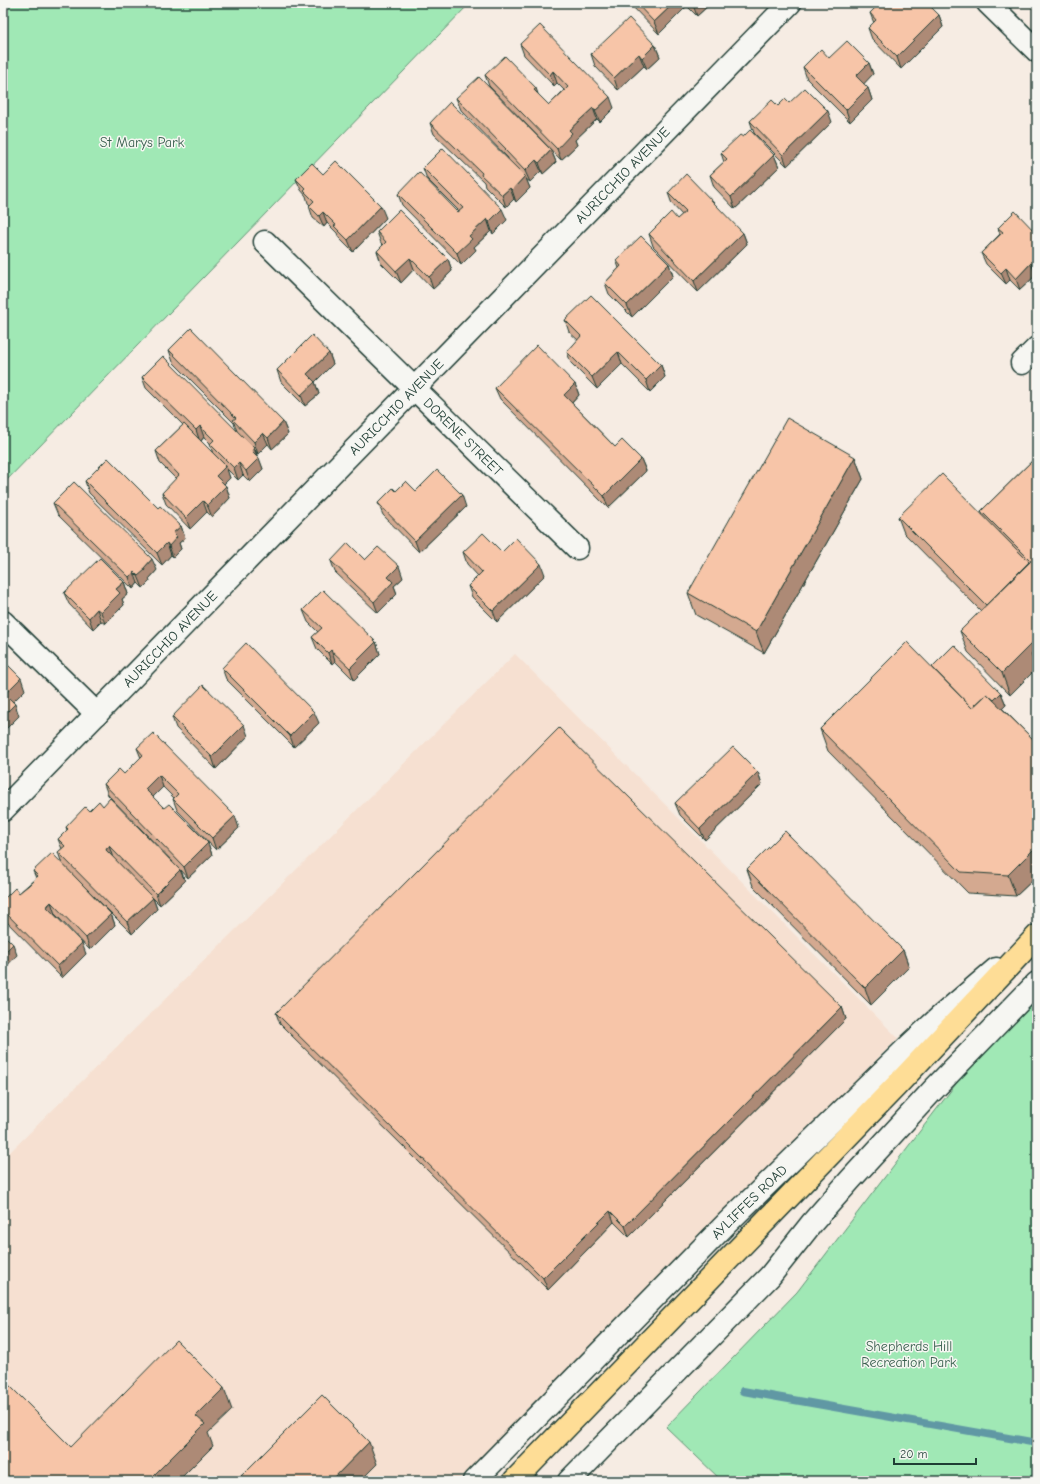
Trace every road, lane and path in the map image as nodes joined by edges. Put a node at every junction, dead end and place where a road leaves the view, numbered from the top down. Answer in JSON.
{"nodes":[{"id":1,"x":790,"y":3,"type":"edge"},
{"id":2,"x":988,"y":3,"type":"edge"},
{"id":3,"x":1037,"y":51,"type":"edge"},
{"id":4,"x":265,"y":242,"type":"dead end"},
{"id":5,"x":414,"y":388,"type":"junction"},
{"id":6,"x":577,"y":548,"type":"dead end"},
{"id":7,"x":3,"y":622,"type":"edge"},
{"id":8,"x":97,"y":714,"type":"junction"},
{"id":9,"x":3,"y":810,"type":"edge"},
{"id":10,"x":1037,"y":936,"type":"edge"},
{"id":11,"x":1037,"y":984,"type":"edge"},
{"id":12,"x":474,"y":1481,"type":"edge"},
{"id":13,"x":514,"y":1481,"type":"edge"},
{"id":14,"x":569,"y":1481,"type":"edge"}],
"edges":[{"from":1,"to":5,"type":"street","name":"AURICCHIO AVENUE"},
{"from":2,"to":3,"type":"street"},
{"from":4,"to":5,"type":"street","name":"DORENE STREET"},
{"from":5,"to":6,"type":"street","name":"DORENE STREET"},
{"from":5,"to":8,"type":"street","name":"AURICCHIO AVENUE"},
{"from":7,"to":8,"type":"street"},
{"from":8,"to":9,"type":"street","name":"AURICCHIO AVENUE"},
{"from":10,"to":12,"type":"street","name":"AYLIFFES ROAD"},
{"from":10,"to":13,"type":"highway"},
{"from":11,"to":14,"type":"street"}]}
